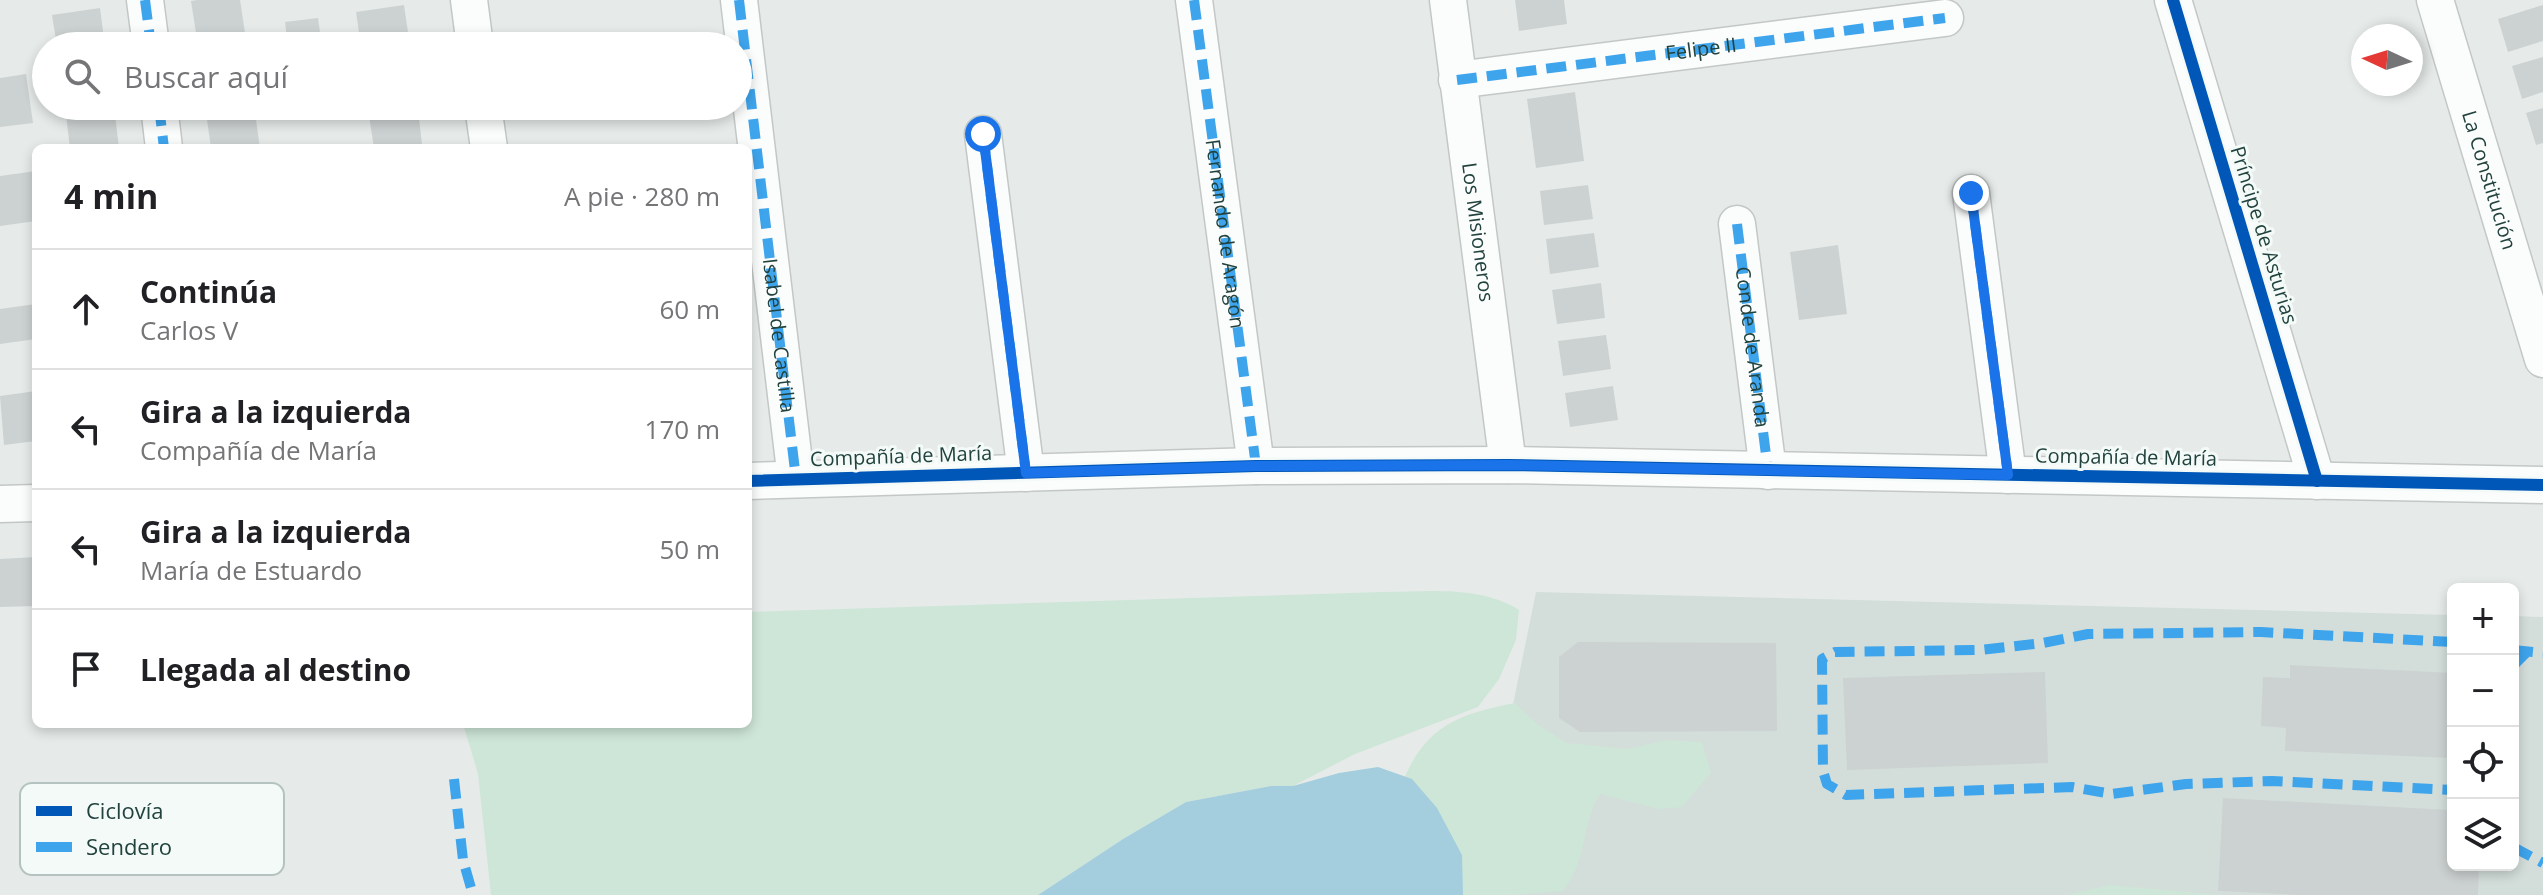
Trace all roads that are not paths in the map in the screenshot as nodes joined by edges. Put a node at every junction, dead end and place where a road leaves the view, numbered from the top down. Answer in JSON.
{"nodes":[{"id":1,"x":145,"y":0,"type":"edge"},
{"id":2,"x":469,"y":0,"type":"edge"},
{"id":3,"x":739,"y":0,"type":"edge"},
{"id":4,"x":1194,"y":0,"type":"edge"},
{"id":5,"x":1448,"y":0,"type":"edge"},
{"id":6,"x":2173,"y":0,"type":"edge"},
{"id":7,"x":2435,"y":0,"type":"edge"},
{"id":8,"x":1945,"y":18,"type":"dead end"},
{"id":9,"x":149,"y":32,"type":"edge"},
{"id":10,"x":473,"y":32,"type":"edge"},
{"id":11,"x":743,"y":32,"type":"edge"},
{"id":12,"x":1457,"y":80,"type":"junction"},
{"id":13,"x":752,"y":109,"type":"edge"},
{"id":14,"x":161,"y":120,"type":"edge"},
{"id":15,"x":485,"y":120,"type":"edge"},
{"id":16,"x":983,"y":134,"type":"dead end"},
{"id":17,"x":164,"y":144,"type":"edge"},
{"id":18,"x":488,"y":144,"type":"edge"},
{"id":19,"x":1971,"y":193,"type":"dead end"},
{"id":20,"x":1737,"y":224,"type":"dead end"},
{"id":21,"x":2543,"y":359,"type":"edge"},
{"id":22,"x":1508,"y":465,"type":"junction"},
{"id":23,"x":1256,"y":466,"type":"junction"},
{"id":24,"x":1768,"y":471,"type":"junction"},
{"id":25,"x":1026,"y":473,"type":"junction"},
{"id":26,"x":2008,"y":475,"type":"junction"},
{"id":27,"x":796,"y":479,"type":"junction"},
{"id":28,"x":752,"y":481,"type":"edge"},
{"id":29,"x":2317,"y":481,"type":"junction"},
{"id":30,"x":2543,"y":485,"type":"edge"},
{"id":31,"x":32,"y":503,"type":"edge"},
{"id":32,"x":0,"y":504,"type":"edge"}],
"edges":[{"from":1,"to":9,"type":"street"},
{"from":2,"to":10,"type":"street"},
{"from":3,"to":11,"type":"street","name":"Isabel de Castilla"},
{"from":4,"to":23,"type":"street","name":"Fernando de Aragón"},
{"from":5,"to":12,"type":"street","name":"Los Misioneros"},
{"from":6,"to":29,"type":"street","name":"Príncipe de Asturias"},
{"from":7,"to":21,"type":"street","name":"La Constitución"},
{"from":8,"to":12,"type":"street","name":"Felipe II"},
{"from":12,"to":22,"type":"street","name":"Los Misioneros"},
{"from":13,"to":27,"type":"street","name":"Isabel de Castilla"},
{"from":14,"to":17,"type":"street"},
{"from":15,"to":18,"type":"street"},
{"from":16,"to":25,"type":"street"},
{"from":19,"to":26,"type":"street"},
{"from":20,"to":24,"type":"street","name":"Conde de Aranda"},
{"from":22,"to":23,"type":"street","name":"Compañía de María"},
{"from":22,"to":24,"type":"street","name":"Compañía de María"},
{"from":23,"to":25,"type":"street","name":"Compañía de María"},
{"from":24,"to":26,"type":"street","name":"Compañía de María"},
{"from":25,"to":27,"type":"street","name":"Compañía de María"},
{"from":26,"to":29,"type":"street","name":"Compañía de María"},
{"from":27,"to":28,"type":"street","name":"Compañía de María"},
{"from":29,"to":30,"type":"street","name":"Compañía de María"},
{"from":31,"to":32,"type":"street"}]}
